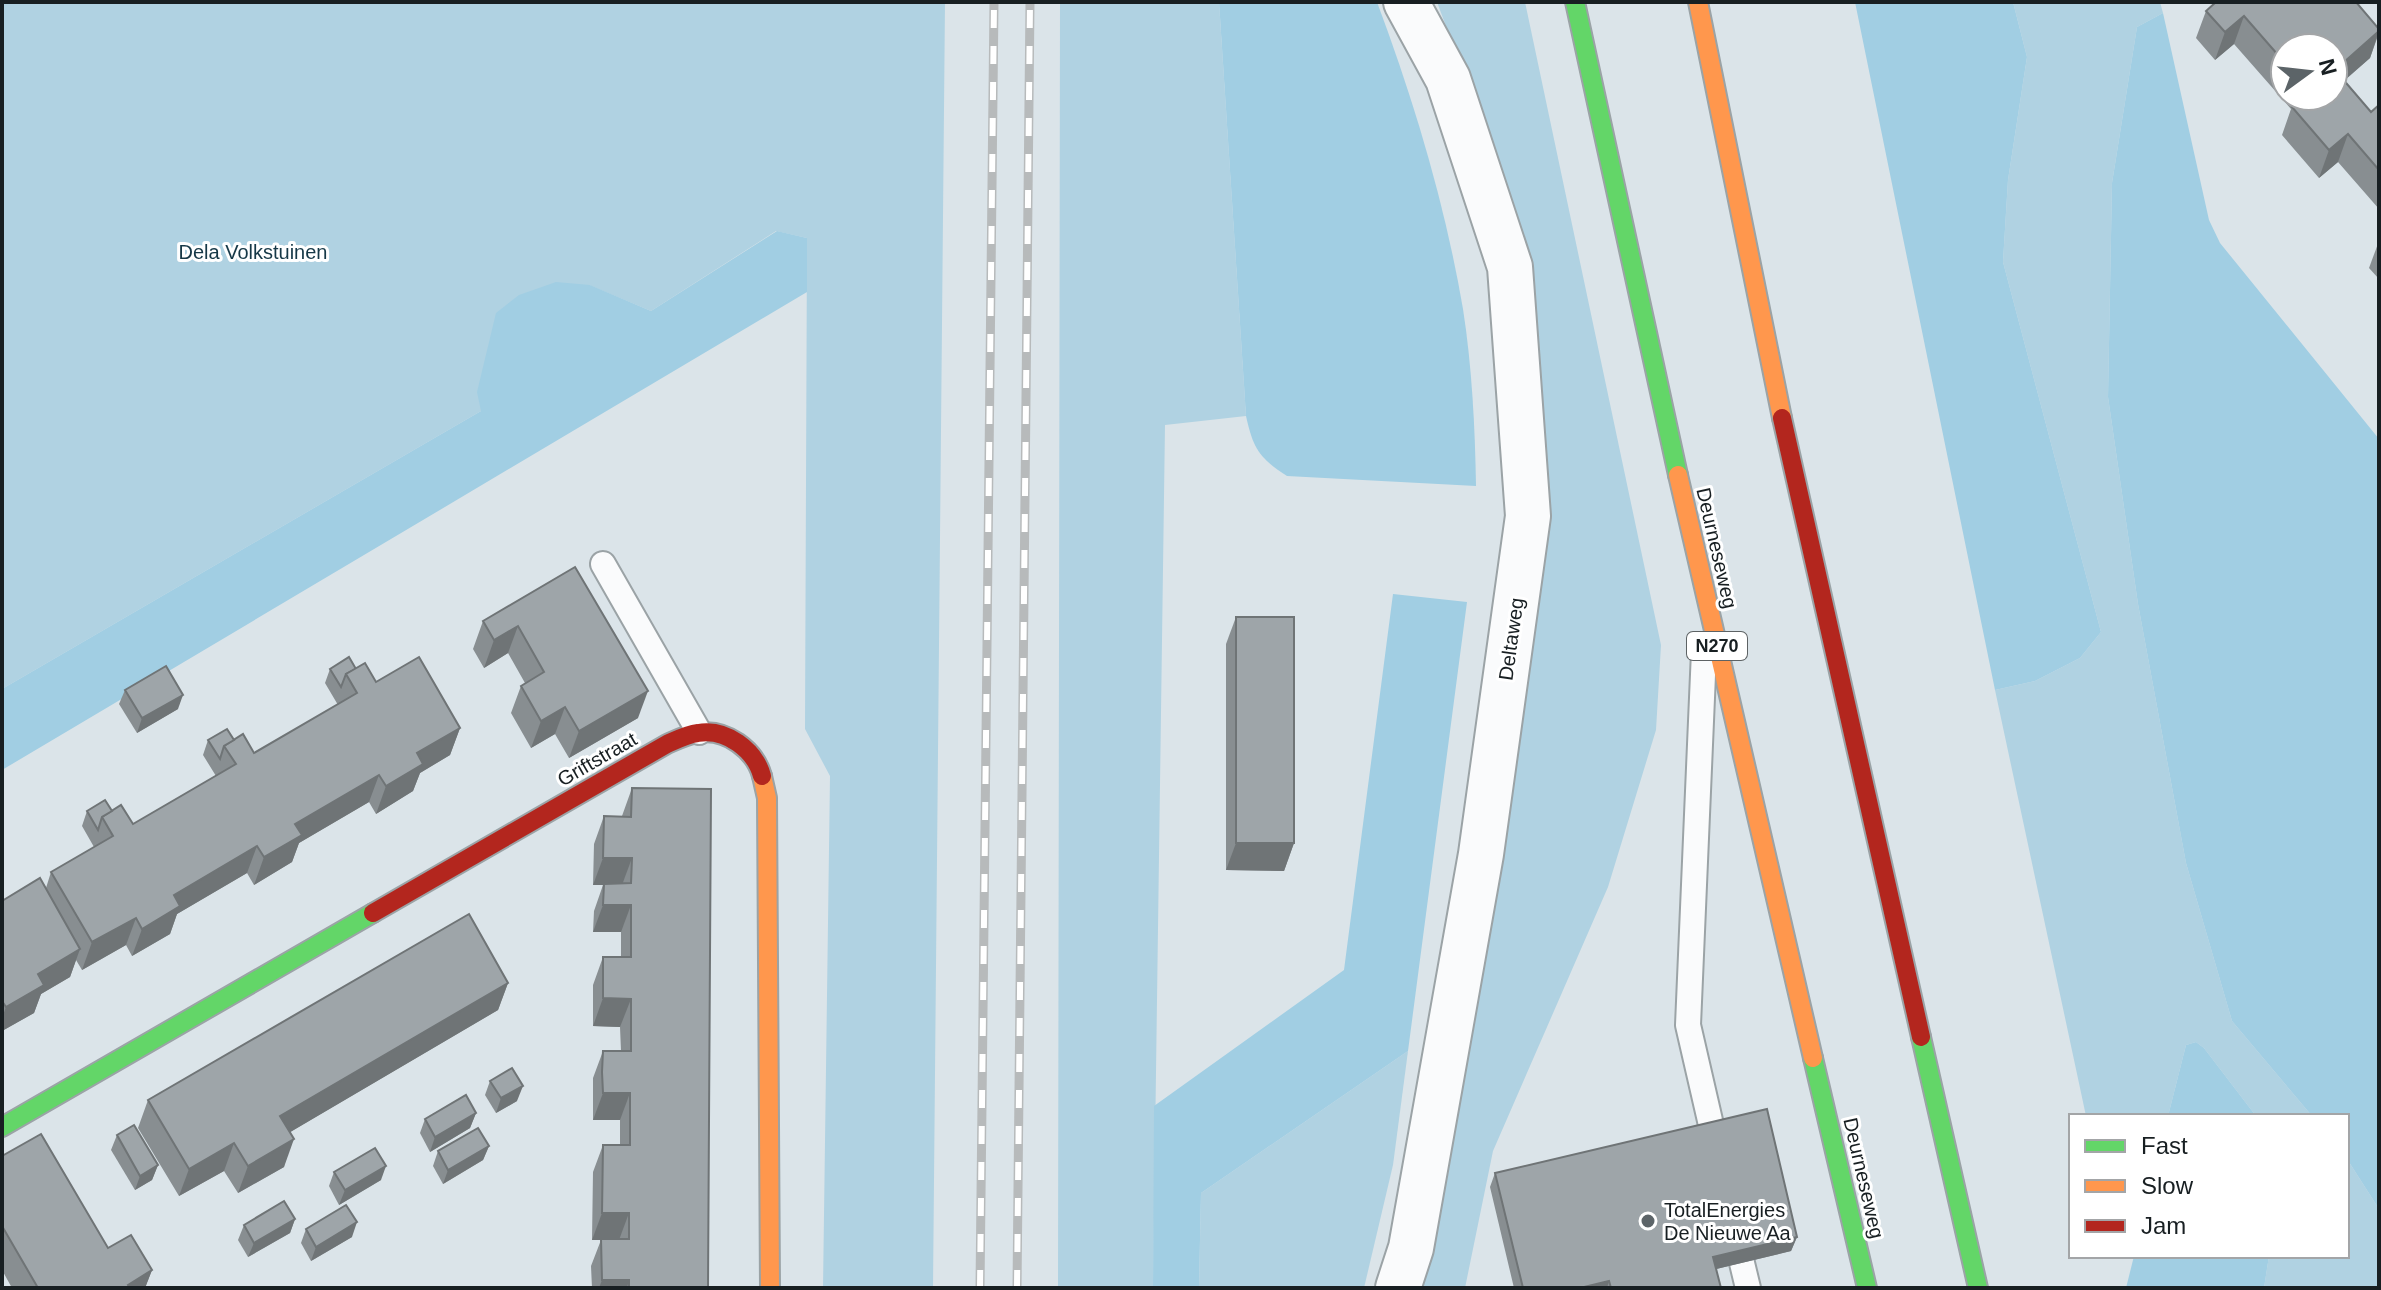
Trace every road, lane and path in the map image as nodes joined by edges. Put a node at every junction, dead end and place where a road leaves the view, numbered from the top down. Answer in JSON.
{"nodes":[{"id":1,"x":1406,"y":2,"type":"edge"},
{"id":2,"x":1575,"y":2,"type":"edge"},
{"id":3,"x":1698,"y":2,"type":"edge"},
{"id":4,"x":603,"y":564,"type":"dead end"},
{"id":5,"x":1706,"y":601,"type":"junction"},
{"id":6,"x":699,"y":732,"type":"junction"},
{"id":7,"x":2,"y":1127,"type":"edge"},
{"id":8,"x":1723,"y":1180,"type":"edge"},
{"id":9,"x":1730,"y":1211,"type":"edge"},
{"id":10,"x":770,"y":1288,"type":"edge"},
{"id":11,"x":1398,"y":1288,"type":"edge"},
{"id":12,"x":1748,"y":1288,"type":"edge"},
{"id":13,"x":1867,"y":1288,"type":"edge"},
{"id":14,"x":1978,"y":1288,"type":"edge"}],
"edges":[{"from":1,"to":11,"type":"street","name":"Deltaweg"},
{"from":2,"to":5,"type":"main road","name":"Deurneseweg","number":"N270"},
{"from":3,"to":14,"type":"main road"},
{"from":4,"to":6,"type":"lane"},
{"from":5,"to":8,"type":"lane"},
{"from":5,"to":13,"type":"main road","name":"Deurneseweg","number":"N270"},
{"from":6,"to":7,"type":"main road","name":"Griftstraat"},
{"from":6,"to":10,"type":"main road"},
{"from":9,"to":12,"type":"lane"}]}
